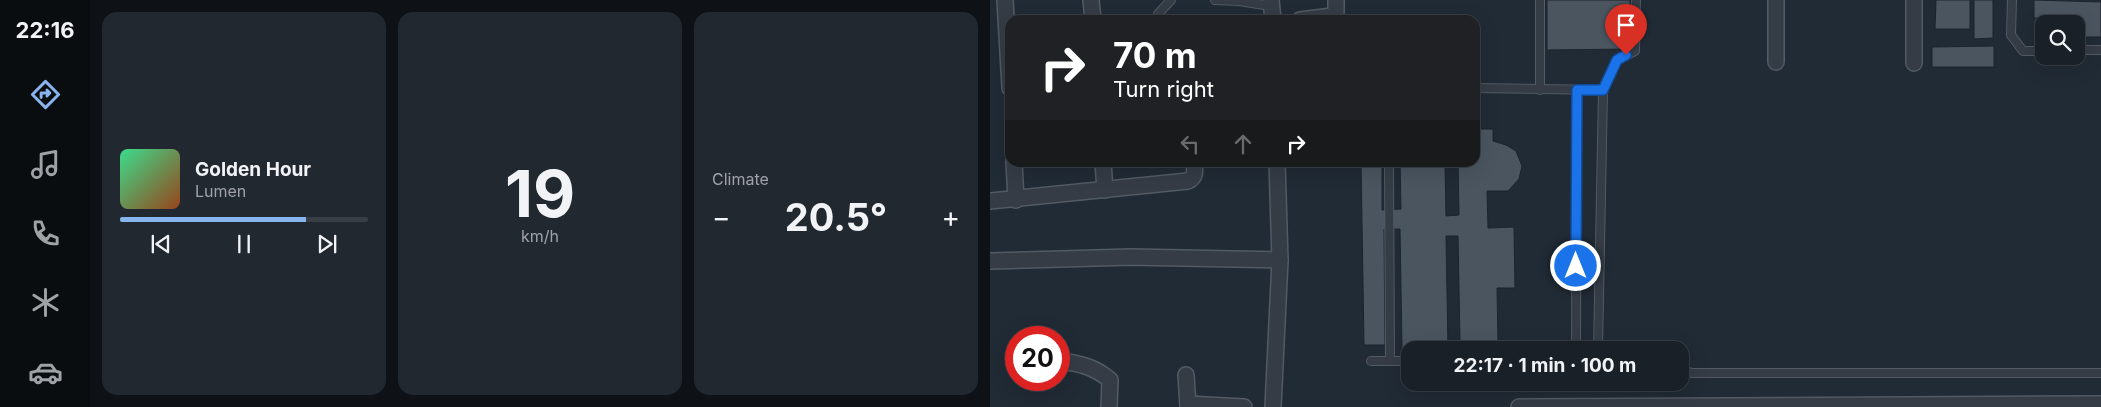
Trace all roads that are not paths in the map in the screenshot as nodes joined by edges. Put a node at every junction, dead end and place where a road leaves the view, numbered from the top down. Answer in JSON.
{"nodes":[{"id":1,"x":1005,"y":0,"type":"edge"},
{"id":2,"x":1091,"y":0,"type":"edge"},
{"id":3,"x":1171,"y":0,"type":"edge"},
{"id":4,"x":1215,"y":0,"type":"edge"},
{"id":5,"x":1336,"y":0,"type":"edge"},
{"id":6,"x":1540,"y":0,"type":"edge"},
{"id":7,"x":1636,"y":0,"type":"edge"},
{"id":8,"x":1776,"y":0,"type":"edge"},
{"id":9,"x":1914,"y":0,"type":"edge"},
{"id":10,"x":2012,"y":0,"type":"edge"},
{"id":11,"x":1272,"y":9,"type":"edge"},
{"id":12,"x":1006,"y":15,"type":"edge"},
{"id":13,"x":1092,"y":15,"type":"edge"},
{"id":14,"x":1158,"y":15,"type":"edge"},
{"id":15,"x":1333,"y":15,"type":"edge"},
{"id":16,"x":2085,"y":50,"type":"edge"},
{"id":17,"x":2101,"y":50,"type":"edge"},
{"id":18,"x":2035,"y":51,"type":"edge"},
{"id":19,"x":1776,"y":62,"type":"dead end"},
{"id":20,"x":1914,"y":63,"type":"dead end"},
{"id":21,"x":1480,"y":88,"type":"edge"},
{"id":22,"x":1540,"y":90,"type":"junction"},
{"id":23,"x":1577,"y":90,"type":"junction"},
{"id":24,"x":1603,"y":90,"type":"junction"},
{"id":25,"x":1014,"y":167,"type":"edge"},
{"id":26,"x":1104,"y":167,"type":"edge"},
{"id":27,"x":1194,"y":167,"type":"edge"},
{"id":28,"x":1277,"y":167,"type":"edge"},
{"id":29,"x":1389,"y":167,"type":"edge"},
{"id":30,"x":1106,"y":190,"type":"junction"},
{"id":31,"x":1016,"y":200,"type":"junction"},
{"id":32,"x":990,"y":201,"type":"edge"},
{"id":33,"x":1280,"y":260,"type":"junction"},
{"id":34,"x":990,"y":261,"type":"edge"},
{"id":35,"x":1576,"y":341,"type":"edge"},
{"id":36,"x":1598,"y":341,"type":"edge"},
{"id":37,"x":1371,"y":361,"type":"dead end"},
{"id":38,"x":1390,"y":361,"type":"junction"},
{"id":39,"x":1401,"y":361,"type":"edge"},
{"id":40,"x":1070,"y":362,"type":"edge"},
{"id":41,"x":1689,"y":372,"type":"edge"},
{"id":42,"x":2101,"y":373,"type":"edge"},
{"id":43,"x":1186,"y":375,"type":"dead end"},
{"id":44,"x":2101,"y":404,"type":"edge"},
{"id":45,"x":1188,"y":406,"type":"edge"},
{"id":46,"x":1521,"y":406,"type":"edge"},
{"id":47,"x":1618,"y":406,"type":"edge"},
{"id":48,"x":1725,"y":406,"type":"edge"},
{"id":49,"x":1833,"y":406,"type":"edge"},
{"id":50,"x":1940,"y":406,"type":"edge"},
{"id":51,"x":2047,"y":406,"type":"edge"},
{"id":52,"x":1109,"y":407,"type":"edge"},
{"id":53,"x":1244,"y":407,"type":"edge"},
{"id":54,"x":1273,"y":407,"type":"edge"}],
"edges":[{"from":1,"to":12,"type":"street"},
{"from":2,"to":13,"type":"street"},
{"from":3,"to":14,"type":"lane"},
{"from":4,"to":11,"type":"lane"},
{"from":5,"to":15,"type":"street"},
{"from":6,"to":22,"type":"lane"},
{"from":7,"to":24,"type":"lane"},
{"from":8,"to":19,"type":"street"},
{"from":9,"to":20,"type":"street"},
{"from":10,"to":18,"type":"lane"},
{"from":16,"to":17,"type":"lane"},
{"from":21,"to":22,"type":"lane"},
{"from":22,"to":23,"type":"lane"},
{"from":23,"to":24,"type":"lane"},
{"from":23,"to":35,"type":"lane"},
{"from":24,"to":36,"type":"lane"},
{"from":25,"to":31,"type":"street"},
{"from":26,"to":30,"type":"street"},
{"from":27,"to":30,"type":"street"},
{"from":28,"to":33,"type":"street"},
{"from":29,"to":38,"type":"lane"},
{"from":30,"to":31,"type":"street"},
{"from":31,"to":32,"type":"street"},
{"from":33,"to":34,"type":"street"},
{"from":33,"to":54,"type":"street"},
{"from":37,"to":38,"type":"lane"},
{"from":38,"to":39,"type":"lane"},
{"from":40,"to":52,"type":"street"},
{"from":41,"to":42,"type":"lane"},
{"from":43,"to":45,"type":"street"},
{"from":44,"to":51,"type":"street"},
{"from":45,"to":53,"type":"street"},
{"from":46,"to":47,"type":"street"},
{"from":47,"to":48,"type":"street"},
{"from":48,"to":49,"type":"street"},
{"from":49,"to":50,"type":"street"},
{"from":50,"to":51,"type":"street"}]}
